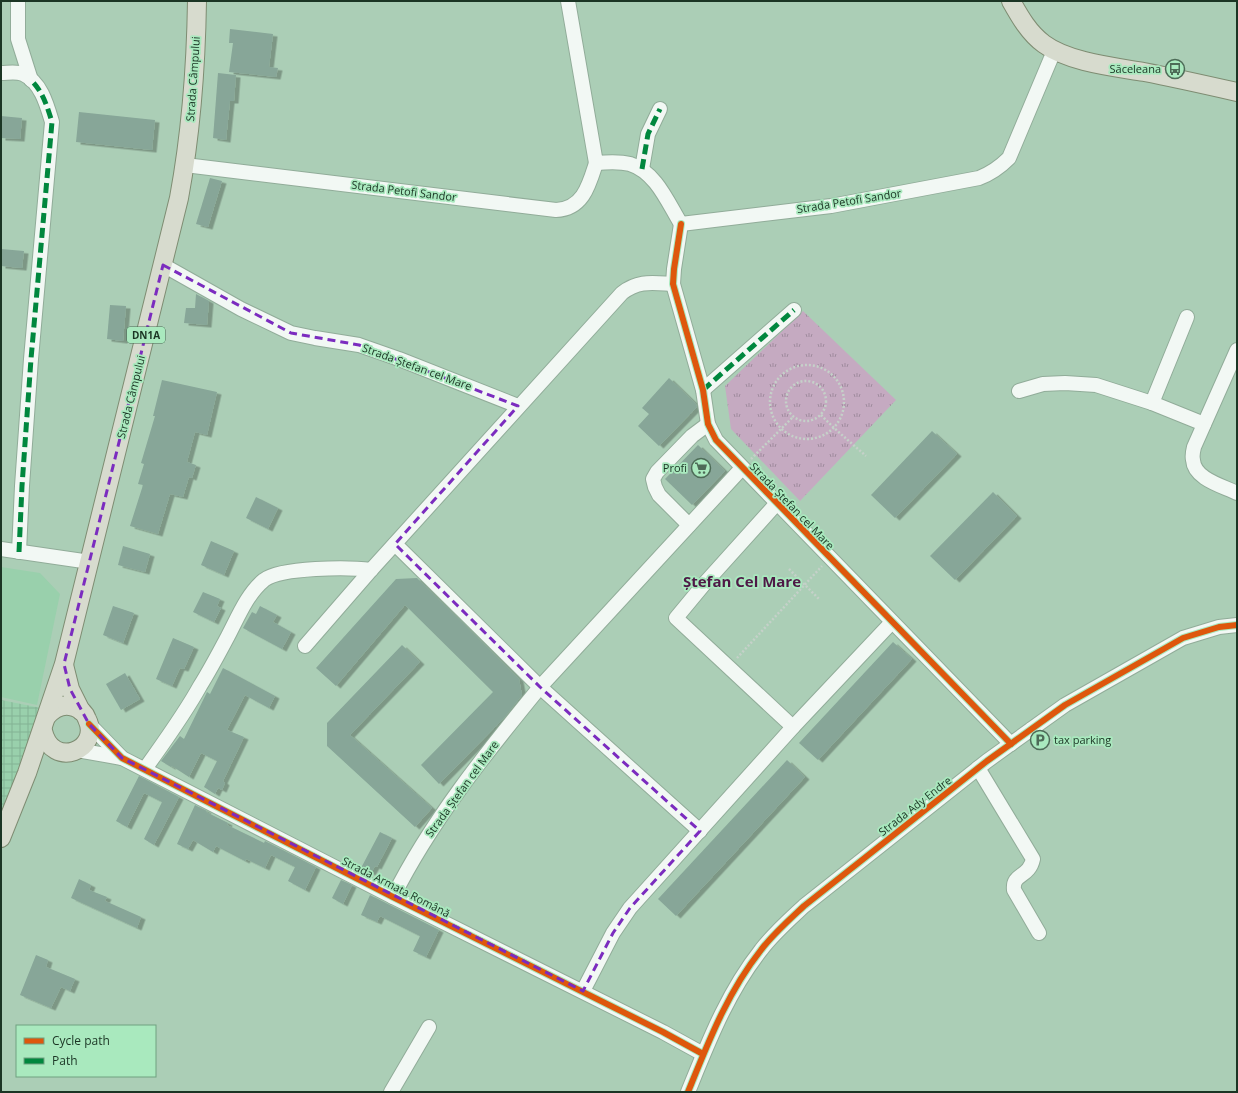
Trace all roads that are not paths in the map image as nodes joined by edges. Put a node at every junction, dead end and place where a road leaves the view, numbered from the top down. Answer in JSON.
{"nodes":[{"id":1,"x":18,"y":1,"type":"edge"},
{"id":2,"x":197,"y":1,"type":"edge"},
{"id":3,"x":568,"y":1,"type":"edge"},
{"id":4,"x":1011,"y":1,"type":"edge"},
{"id":5,"x":1054,"y":50,"type":"junction"},
{"id":6,"x":1,"y":73,"type":"edge"},
{"id":7,"x":31,"y":80,"type":"junction"},
{"id":8,"x":1237,"y":92,"type":"edge"},
{"id":9,"x":660,"y":110,"type":"dead end"},
{"id":10,"x":596,"y":163,"type":"junction"},
{"id":11,"x":185,"y":165,"type":"junction"},
{"id":12,"x":642,"y":169,"type":"junction"},
{"id":13,"x":681,"y":224,"type":"junction"},
{"id":14,"x":163,"y":266,"type":"junction"},
{"id":15,"x":673,"y":284,"type":"junction"},
{"id":16,"x":794,"y":310,"type":"dead end"},
{"id":17,"x":1187,"y":318,"type":"dead end"},
{"id":18,"x":1237,"y":350,"type":"edge"},
{"id":19,"x":703,"y":390,"type":"junction"},
{"id":20,"x":1019,"y":391,"type":"dead end"},
{"id":21,"x":1152,"y":402,"type":"junction"},
{"id":22,"x":518,"y":406,"type":"junction"},
{"id":23,"x":708,"y":424,"type":"junction"},
{"id":24,"x":1204,"y":424,"type":"junction"},
{"id":25,"x":742,"y":468,"type":"junction"},
{"id":26,"x":1237,"y":493,"type":"edge"},
{"id":27,"x":777,"y":503,"type":"junction"},
{"id":28,"x":689,"y":525,"type":"junction"},
{"id":29,"x":395,"y":544,"type":"junction"},
{"id":30,"x":1,"y":549,"type":"edge"},
{"id":31,"x":19,"y":552,"type":"junction"},
{"id":32,"x":90,"y":562,"type":"junction"},
{"id":33,"x":371,"y":570,"type":"junction"},
{"id":34,"x":892,"y":622,"type":"junction"},
{"id":35,"x":1237,"y":625,"type":"edge"},
{"id":36,"x":305,"y":646,"type":"dead end"},
{"id":37,"x":64,"y":664,"type":"junction"},
{"id":38,"x":540,"y":687,"type":"junction"},
{"id":39,"x":85,"y":717,"type":"junction"},
{"id":40,"x":45,"y":723,"type":"junction"},
{"id":41,"x":793,"y":727,"type":"junction"},
{"id":42,"x":1011,"y":744,"type":"junction"},
{"id":43,"x":72,"y":752,"type":"junction"},
{"id":44,"x":122,"y":758,"type":"junction"},
{"id":45,"x":978,"y":768,"type":"junction"},
{"id":46,"x":145,"y":769,"type":"junction"},
{"id":47,"x":27,"y":774,"type":"junction"},
{"id":48,"x":700,"y":831,"type":"junction"},
{"id":49,"x":1,"y":838,"type":"edge"},
{"id":50,"x":393,"y":897,"type":"junction"},
{"id":51,"x":1039,"y":933,"type":"dead end"},
{"id":52,"x":583,"y":991,"type":"junction"},
{"id":53,"x":429,"y":1028,"type":"dead end"},
{"id":54,"x":703,"y":1054,"type":"junction"},
{"id":55,"x":391,"y":1092,"type":"edge"},
{"id":56,"x":688,"y":1092,"type":"edge"}],
"edges":[{"from":1,"to":7,"type":"street"},
{"from":2,"to":11,"type":"main road","name":"Strada Câmpului","number":"DN1A"},
{"from":3,"to":10,"type":"street","name":"Strada Petofi Sandor"},
{"from":4,"to":5,"type":"main road"},
{"from":5,"to":8,"type":"main road"},
{"from":5,"to":13,"type":"street","name":"Strada Petofi Sandor"},
{"from":6,"to":7,"type":"street"},
{"from":7,"to":31,"type":"street"},
{"from":9,"to":12,"type":"street"},
{"from":10,"to":11,"type":"street","name":"Strada Petofi Sandor"},
{"from":10,"to":12,"type":"street"},
{"from":11,"to":14,"type":"main road","name":"Strada Câmpului","number":"DN1A"},
{"from":12,"to":13,"type":"street"},
{"from":13,"to":15,"type":"street","name":"Strada Ștefan cel Mare"},
{"from":14,"to":22,"type":"street","name":"Strada Ștefan cel Mare"},
{"from":14,"to":32,"type":"main road","name":"Strada Câmpului","number":"DN1A"},
{"from":15,"to":19,"type":"street","name":"Strada Ștefan cel Mare"},
{"from":15,"to":22,"type":"street"},
{"from":16,"to":19,"type":"street"},
{"from":17,"to":21,"type":"street"},
{"from":18,"to":24,"type":"street"},
{"from":19,"to":23,"type":"street","name":"Strada Ștefan cel Mare"},
{"from":20,"to":21,"type":"street"},
{"from":21,"to":24,"type":"street"},
{"from":22,"to":29,"type":"street"},
{"from":23,"to":25,"type":"street","name":"Strada Ștefan cel Mare"},
{"from":23,"to":28,"type":"street"},
{"from":24,"to":26,"type":"street"},
{"from":25,"to":27,"type":"street","name":"Strada Ștefan cel Mare"},
{"from":25,"to":28,"type":"street","name":"Strada Ștefan cel Mare"},
{"from":27,"to":34,"type":"street","name":"Strada Ștefan cel Mare"},
{"from":27,"to":41,"type":"street"},
{"from":28,"to":38,"type":"street","name":"Strada Ștefan cel Mare"},
{"from":29,"to":33,"type":"street"},
{"from":29,"to":38,"type":"street"},
{"from":30,"to":31,"type":"street"},
{"from":31,"to":32,"type":"street"},
{"from":32,"to":37,"type":"main road","name":"Strada Câmpului","number":"DN1A"},
{"from":33,"to":36,"type":"street"},
{"from":33,"to":46,"type":"street"},
{"from":34,"to":41,"type":"street"},
{"from":34,"to":42,"type":"street","name":"Strada Ștefan cel Mare"},
{"from":35,"to":42,"type":"street","name":"Strada Ady Endre"},
{"from":37,"to":39,"type":"main road"},
{"from":37,"to":40,"type":"main road","name":"Strada Câmpului","number":"DN1A"},
{"from":38,"to":48,"type":"street"},
{"from":38,"to":50,"type":"street","name":"Strada Ștefan cel Mare"},
{"from":39,"to":40,"type":"main road"},
{"from":39,"to":43,"type":"main road"},
{"from":39,"to":44,"type":"street","name":"Strada Armata Română"},
{"from":40,"to":43,"type":"main road"},
{"from":40,"to":47,"type":"main road","name":"Strada Câmpului","number":"DN1A"},
{"from":41,"to":48,"type":"street"},
{"from":42,"to":45,"type":"street","name":"Strada Ady Endre"},
{"from":43,"to":44,"type":"street"},
{"from":43,"to":47,"type":"main road"},
{"from":44,"to":46,"type":"street","name":"Strada Armata Română"},
{"from":45,"to":51,"type":"street"},
{"from":45,"to":54,"type":"street","name":"Strada Ady Endre"},
{"from":46,"to":50,"type":"street","name":"Strada Armata Română"},
{"from":47,"to":49,"type":"main road","name":"Strada Câmpului","number":"DN1A"},
{"from":48,"to":52,"type":"street"},
{"from":50,"to":52,"type":"street","name":"Strada Armata Română"},
{"from":52,"to":54,"type":"street","name":"Strada Armata Română"},
{"from":53,"to":55,"type":"street"},
{"from":54,"to":56,"type":"street","name":"Strada Ady Endre"}]}
